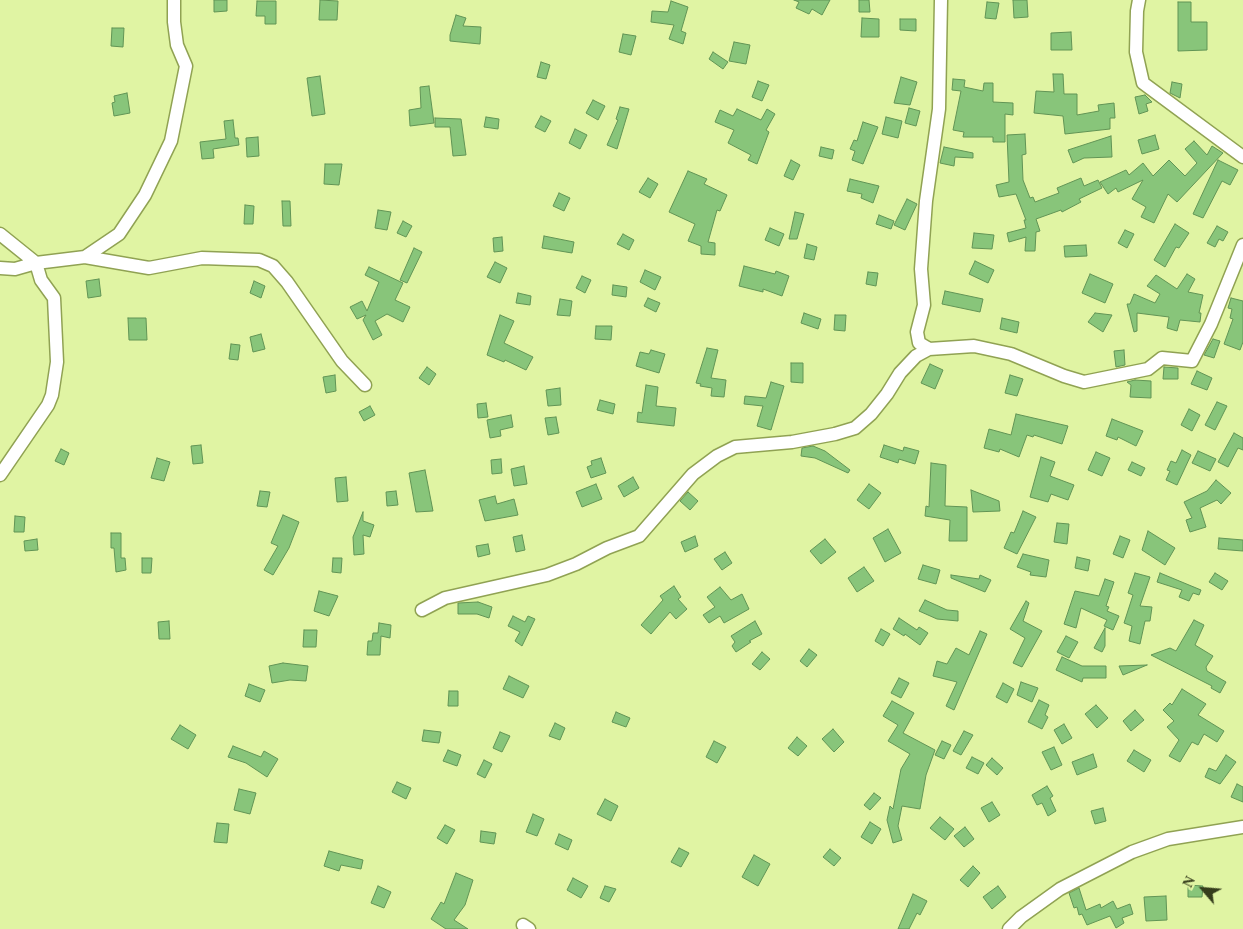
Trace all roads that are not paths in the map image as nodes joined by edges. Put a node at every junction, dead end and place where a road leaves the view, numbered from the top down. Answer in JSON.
{"nodes":[{"id":1,"x":174,"y":0,"type":"edge"},
{"id":2,"x":941,"y":0,"type":"edge"},
{"id":3,"x":1139,"y":0,"type":"edge"},
{"id":4,"x":1243,"y":157,"type":"edge"},
{"id":5,"x":0,"y":234,"type":"edge"},
{"id":6,"x":1243,"y":245,"type":"edge"},
{"id":7,"x":85,"y":257,"type":"junction"},
{"id":8,"x":36,"y":263,"type":"junction"},
{"id":9,"x":0,"y":268,"type":"edge"},
{"id":10,"x":929,"y":349,"type":"junction"},
{"id":11,"x":365,"y":385,"type":"dead end"},
{"id":12,"x":0,"y":475,"type":"edge"},
{"id":13,"x":422,"y":610,"type":"dead end"},
{"id":14,"x":1243,"y":827,"type":"edge"},
{"id":15,"x":1009,"y":929,"type":"edge"}],
"edges":[{"from":1,"to":7,"type":"street"},
{"from":2,"to":10,"type":"street"},
{"from":3,"to":4,"type":"street"},
{"from":5,"to":8,"type":"street"},
{"from":6,"to":10,"type":"street"},
{"from":7,"to":8,"type":"street"},
{"from":7,"to":11,"type":"street"},
{"from":8,"to":9,"type":"street"},
{"from":8,"to":12,"type":"street"},
{"from":10,"to":13,"type":"street"},
{"from":14,"to":15,"type":"street"}]}
